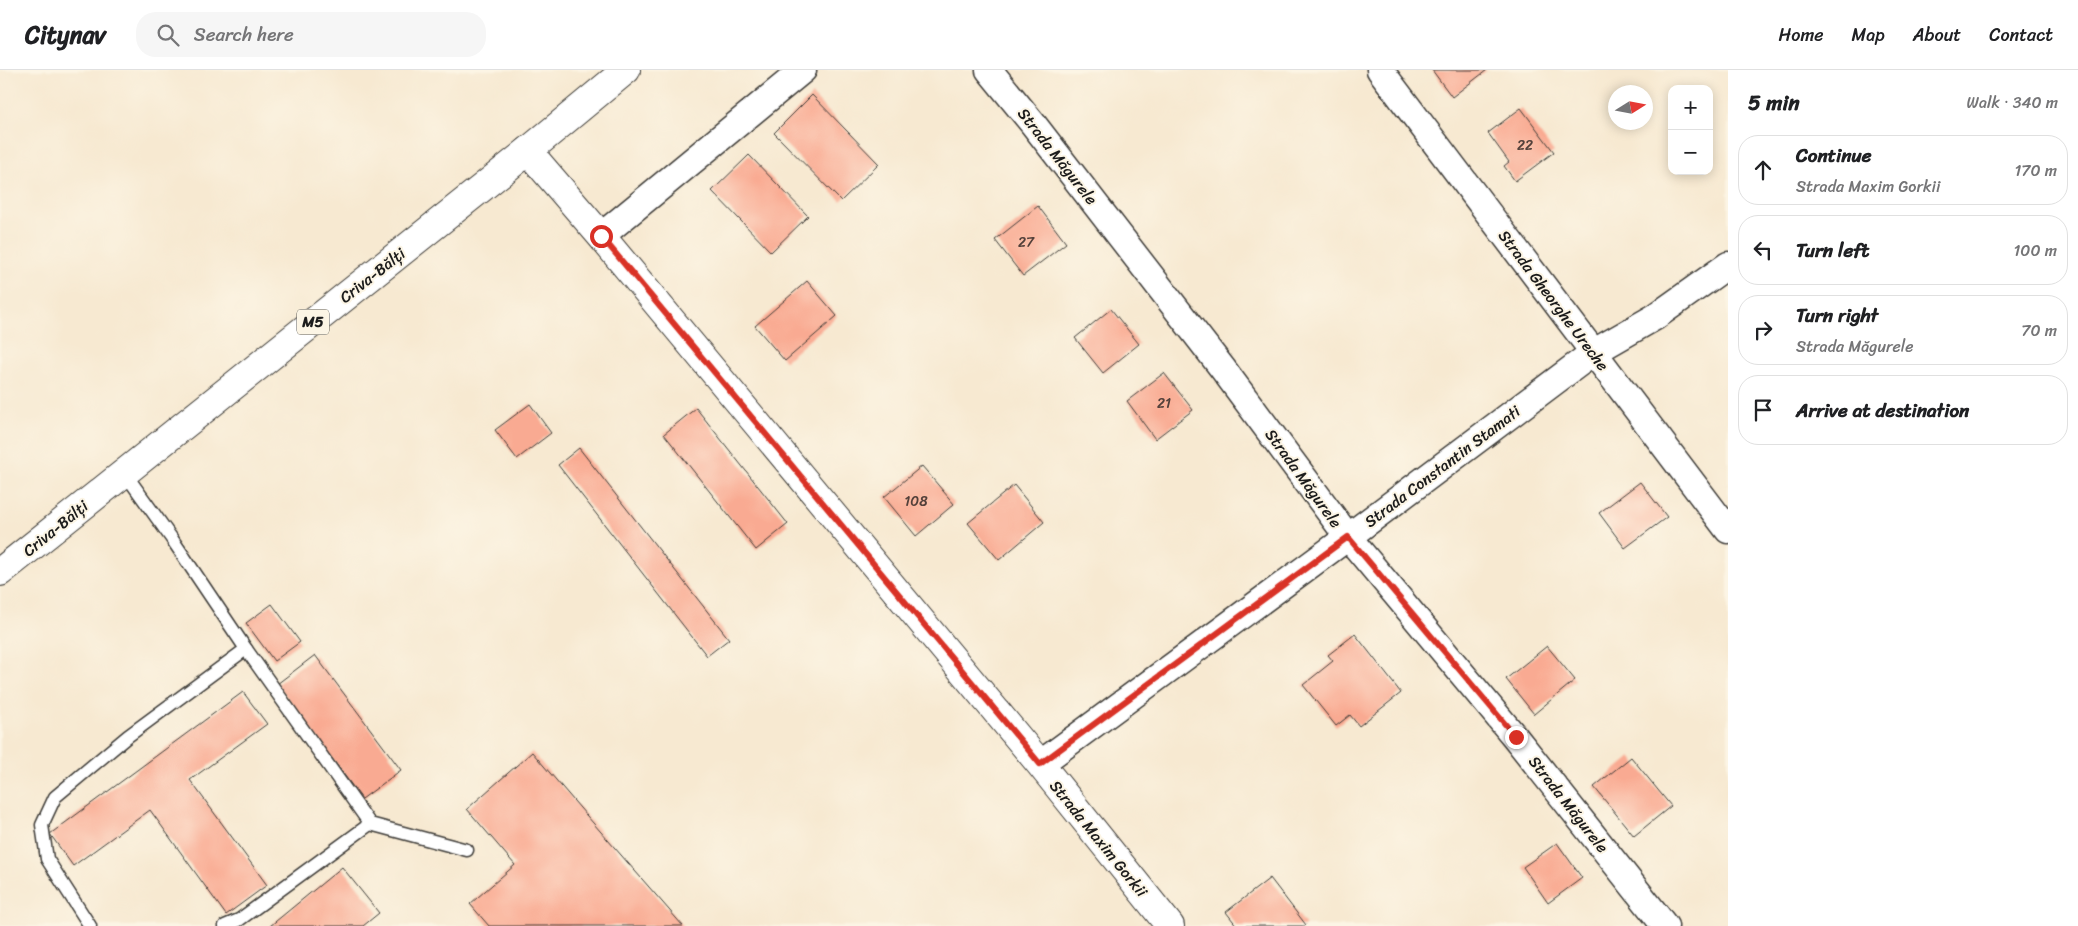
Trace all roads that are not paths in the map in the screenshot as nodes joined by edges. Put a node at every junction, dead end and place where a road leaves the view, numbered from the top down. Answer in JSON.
{"nodes":[{"id":1,"x":626,"y":70,"type":"edge"},
{"id":2,"x":804,"y":70,"type":"edge"},
{"id":3,"x":989,"y":70,"type":"edge"},
{"id":4,"x":1380,"y":70,"type":"edge"},
{"id":5,"x":528,"y":151,"type":"junction"},
{"id":6,"x":601,"y":236,"type":"junction"},
{"id":7,"x":1728,"y":265,"type":"edge"},
{"id":8,"x":1594,"y":352,"type":"junction"},
{"id":9,"x":124,"y":472,"type":"junction"},
{"id":10,"x":1728,"y":530,"type":"edge"},
{"id":11,"x":1348,"y":537,"type":"junction"},
{"id":12,"x":0,"y":572,"type":"edge"},
{"id":13,"x":246,"y":650,"type":"junction"},
{"id":14,"x":1040,"y":764,"type":"junction"},
{"id":15,"x":370,"y":824,"type":"junction"},
{"id":16,"x":466,"y":850,"type":"dead end"},
{"id":17,"x":90,"y":926,"type":"edge"},
{"id":18,"x":225,"y":926,"type":"edge"},
{"id":19,"x":1170,"y":926,"type":"edge"},
{"id":20,"x":1665,"y":926,"type":"edge"}],
"edges":[{"from":1,"to":5,"type":"main road","name":"Criva-Bălți","number":"M5"},
{"from":2,"to":6,"type":"street"},
{"from":3,"to":11,"type":"street","name":"Strada Măgurele"},
{"from":4,"to":8,"type":"street","name":"Strada Gheorghe Ureche"},
{"from":5,"to":6,"type":"main road","name":"Strada Maxim Gorkii"},
{"from":5,"to":9,"type":"main road","name":"Criva-Bălți","number":"M5"},
{"from":6,"to":14,"type":"main road","name":"Strada Maxim Gorkii"},
{"from":7,"to":8,"type":"street","name":"Strada Constantin Stamati"},
{"from":8,"to":10,"type":"street","name":"Strada Gheorghe Ureche"},
{"from":8,"to":11,"type":"street","name":"Strada Constantin Stamati"},
{"from":9,"to":12,"type":"main road","name":"Criva-Bălți","number":"M5"},
{"from":9,"to":13,"type":"lane"},
{"from":11,"to":14,"type":"street","name":"Strada Constantin Stamati"},
{"from":11,"to":20,"type":"street","name":"Strada Măgurele"},
{"from":13,"to":15,"type":"lane"},
{"from":13,"to":17,"type":"lane"},
{"from":14,"to":19,"type":"main road","name":"Strada Maxim Gorkii"},
{"from":15,"to":16,"type":"lane"},
{"from":15,"to":18,"type":"lane"}]}
